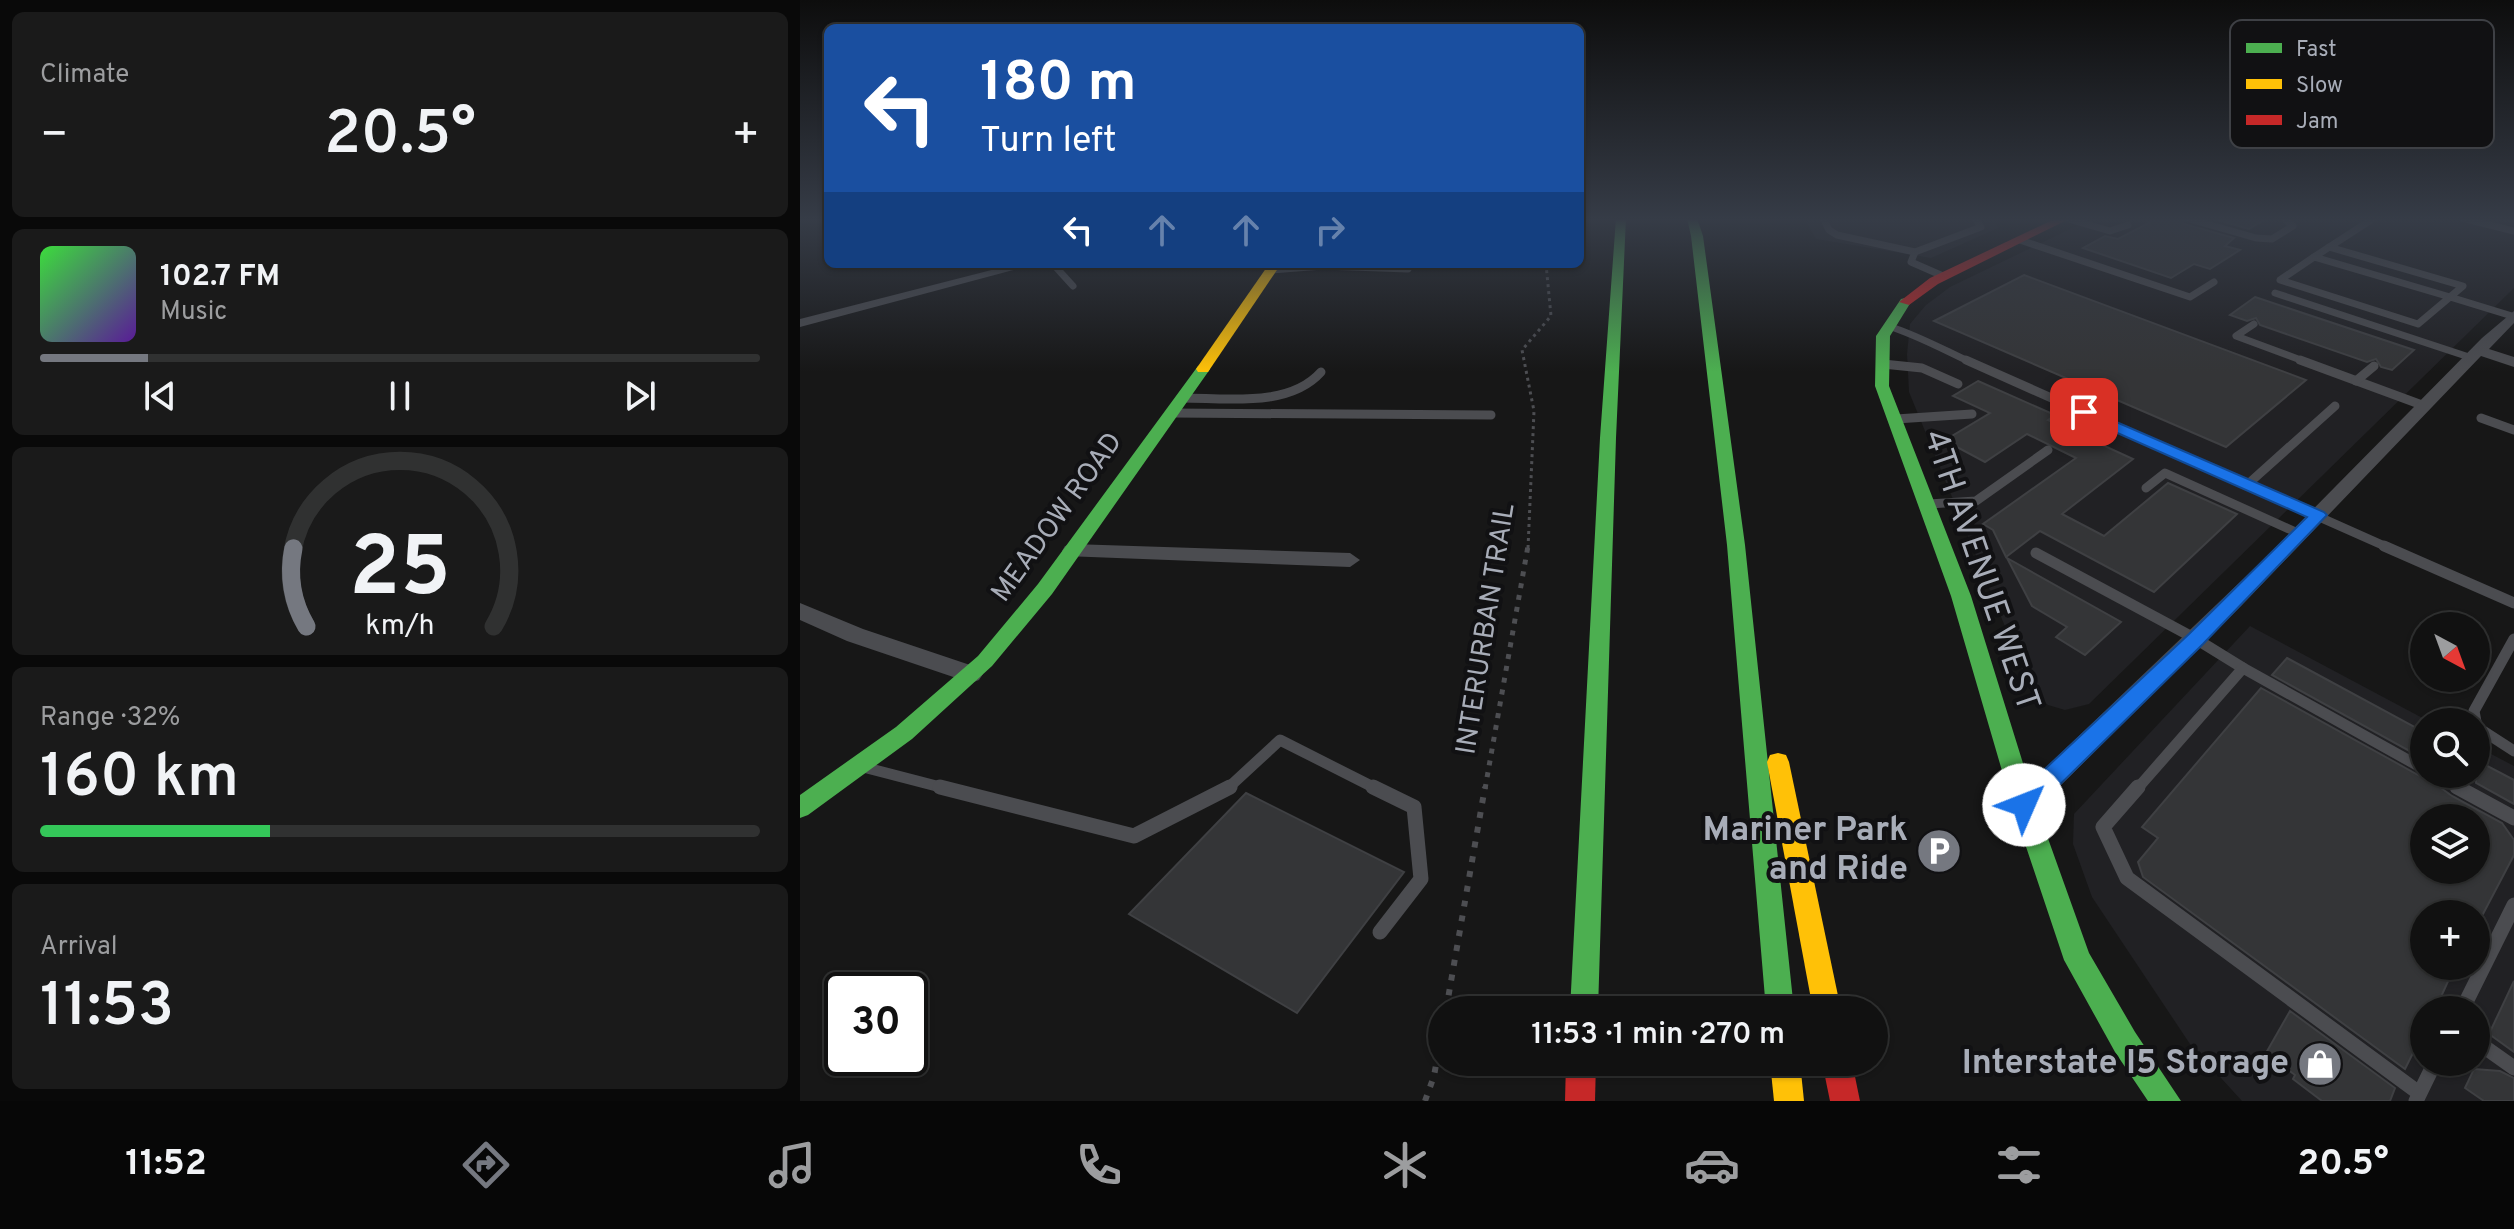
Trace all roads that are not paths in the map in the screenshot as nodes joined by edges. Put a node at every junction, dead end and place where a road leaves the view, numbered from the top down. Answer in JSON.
{"nodes":[{"id":1,"x":1009,"y":269,"type":"edge"},
{"id":2,"x":1058,"y":269,"type":"edge"},
{"id":3,"x":1271,"y":269,"type":"edge"},
{"id":4,"x":1618,"y":269,"type":"edge"},
{"id":5,"x":1701,"y":269,"type":"edge"},
{"id":6,"x":1928,"y":269,"type":"edge"},
{"id":7,"x":1957,"y":269,"type":"edge"},
{"id":8,"x":2108,"y":269,"type":"edge"},
{"id":9,"x":2296,"y":269,"type":"edge"},
{"id":10,"x":2356,"y":269,"type":"edge"},
{"id":11,"x":2406,"y":269,"type":"edge"},
{"id":12,"x":1943,"y":276,"type":"junction"},
{"id":13,"x":2214,"y":282,"type":"dead end"},
{"id":14,"x":1073,"y":286,"type":"dead end"},
{"id":15,"x":2275,"y":293,"type":"dead end"},
{"id":16,"x":2449,"y":297,"type":"junction"},
{"id":17,"x":2513,"y":315,"type":"edge"},
{"id":18,"x":1890,"y":322,"type":"junction"},
{"id":19,"x":800,"y":323,"type":"edge"},
{"id":20,"x":2254,"y":324,"type":"dead end"},
{"id":21,"x":2476,"y":355,"type":"junction"},
{"id":22,"x":2514,"y":362,"type":"edge"},
{"id":23,"x":1881,"y":364,"type":"junction"},
{"id":24,"x":2374,"y":366,"type":"dead end"},
{"id":25,"x":1321,"y":372,"type":"dead end"},
{"id":26,"x":2356,"y":381,"type":"junction"},
{"id":27,"x":1958,"y":384,"type":"dead end"},
{"id":28,"x":2422,"y":405,"type":"junction"},
{"id":29,"x":1175,"y":406,"type":"junction"},
{"id":30,"x":2335,"y":406,"type":"dead end"},
{"id":31,"x":1972,"y":414,"type":"dead end"},
{"id":32,"x":1491,"y":415,"type":"dead end"},
{"id":33,"x":2481,"y":418,"type":"dead end"},
{"id":34,"x":1894,"y":419,"type":"junction"},
{"id":35,"x":2514,"y":430,"type":"edge"},
{"id":36,"x":2048,"y":450,"type":"dead end"},
{"id":37,"x":2248,"y":484,"type":"junction"},
{"id":38,"x":2146,"y":488,"type":"dead end"},
{"id":39,"x":1927,"y":504,"type":"junction"},
{"id":40,"x":2318,"y":515,"type":"junction"},
{"id":41,"x":2300,"y":534,"type":"junction"},
{"id":42,"x":1736,"y":545,"type":"junction"},
{"id":43,"x":1072,"y":551,"type":"junction"},
{"id":44,"x":2036,"y":553,"type":"dead end"},
{"id":45,"x":1350,"y":560,"type":"dead end"},
{"id":46,"x":2514,"y":603,"type":"edge"},
{"id":47,"x":800,"y":611,"type":"edge"},
{"id":48,"x":2196,"y":639,"type":"junction"},
{"id":49,"x":2514,"y":639,"type":"edge"},
{"id":50,"x":2243,"y":668,"type":"junction"},
{"id":51,"x":971,"y":674,"type":"junction"},
{"id":52,"x":2514,"y":751,"type":"edge"},
{"id":53,"x":2410,"y":761,"type":"edge"},
{"id":54,"x":857,"y":770,"type":"junction"},
{"id":55,"x":2459,"y":788,"type":"edge"},
{"id":56,"x":2024,"y":805,"type":"junction"},
{"id":57,"x":800,"y":808,"type":"edge"},
{"id":58,"x":2514,"y":818,"type":"edge"},
{"id":59,"x":2514,"y":905,"type":"edge"},
{"id":60,"x":1380,"y":932,"type":"dead end"},
{"id":61,"x":1585,"y":996,"type":"edge"},
{"id":62,"x":1779,"y":996,"type":"edge"},
{"id":63,"x":1824,"y":996,"type":"edge"},
{"id":64,"x":2469,"y":996,"type":"edge"},
{"id":65,"x":2490,"y":1051,"type":"edge"},
{"id":66,"x":2514,"y":1068,"type":"edge"},
{"id":67,"x":1581,"y":1076,"type":"edge"},
{"id":68,"x":1786,"y":1076,"type":"edge"},
{"id":69,"x":1840,"y":1076,"type":"edge"},
{"id":70,"x":2428,"y":1076,"type":"edge"},
{"id":71,"x":2418,"y":1097,"type":"edge"},
{"id":72,"x":1580,"y":1101,"type":"edge"},
{"id":73,"x":1789,"y":1101,"type":"edge"},
{"id":74,"x":1845,"y":1101,"type":"edge"},
{"id":75,"x":2166,"y":1101,"type":"edge"}],
"edges":[{"from":1,"to":19,"type":"street"},
{"from":2,"to":14,"type":"lane"},
{"from":3,"to":29,"type":"main road","name":"MEADOW ROAD"},
{"from":4,"to":61,"type":"main road"},
{"from":5,"to":42,"type":"main road"},
{"from":6,"to":12,"type":"lane"},
{"from":7,"to":12,"type":"main road"},
{"from":8,"to":13,"type":"lane"},
{"from":9,"to":16,"type":"lane"},
{"from":10,"to":16,"type":"lane"},
{"from":11,"to":16,"type":"lane"},
{"from":12,"to":18,"type":"main road"},
{"from":15,"to":21,"type":"lane"},
{"from":16,"to":17,"type":"lane"},
{"from":17,"to":21,"type":"street"},
{"from":18,"to":23,"type":"main road","name":"4TH AVENUE WEST"},
{"from":18,"to":37,"type":"lane"},
{"from":20,"to":26,"type":"lane"},
{"from":21,"to":22,"type":"street"},
{"from":21,"to":28,"type":"street"},
{"from":23,"to":27,"type":"lane"},
{"from":23,"to":34,"type":"main road","name":"4TH AVENUE WEST"},
{"from":24,"to":26,"type":"lane"},
{"from":25,"to":29,"type":"lane"},
{"from":26,"to":28,"type":"lane"},
{"from":28,"to":40,"type":"street"},
{"from":29,"to":32,"type":"lane"},
{"from":29,"to":43,"type":"main road","name":"MEADOW ROAD"},
{"from":30,"to":37,"type":"lane"},
{"from":31,"to":34,"type":"lane"},
{"from":33,"to":35,"type":"lane"},
{"from":34,"to":39,"type":"main road","name":"4TH AVENUE WEST"},
{"from":36,"to":39,"type":"lane"},
{"from":37,"to":40,"type":"lane"},
{"from":38,"to":41,"type":"lane"},
{"from":39,"to":56,"type":"main road","name":"4TH AVENUE WEST"},
{"from":40,"to":41,"type":"street"},
{"from":40,"to":46,"type":"lane"},
{"from":41,"to":48,"type":"street"},
{"from":42,"to":62,"type":"main road"},
{"from":42,"to":63,"type":"main road"},
{"from":43,"to":45,"type":"street"},
{"from":43,"to":51,"type":"main road","name":"MEADOW ROAD"},
{"from":44,"to":48,"type":"lane"},
{"from":47,"to":51,"type":"street"},
{"from":48,"to":50,"type":"lane"},
{"from":48,"to":56,"type":"street"},
{"from":49,"to":52,"type":"lane"},
{"from":50,"to":53,"type":"lane"},
{"from":50,"to":71,"type":"lane"},
{"from":51,"to":54,"type":"main road","name":"MEADOW ROAD"},
{"from":54,"to":57,"type":"main road","name":"MEADOW ROAD"},
{"from":54,"to":60,"type":"lane"},
{"from":55,"to":58,"type":"lane"},
{"from":56,"to":75,"type":"main road","name":"4TH AVENUE WEST"},
{"from":59,"to":64,"type":"lane"},
{"from":65,"to":66,"type":"lane"},
{"from":67,"to":72,"type":"main road"},
{"from":68,"to":73,"type":"main road"},
{"from":69,"to":74,"type":"main road"},
{"from":70,"to":71,"type":"lane"}]}
